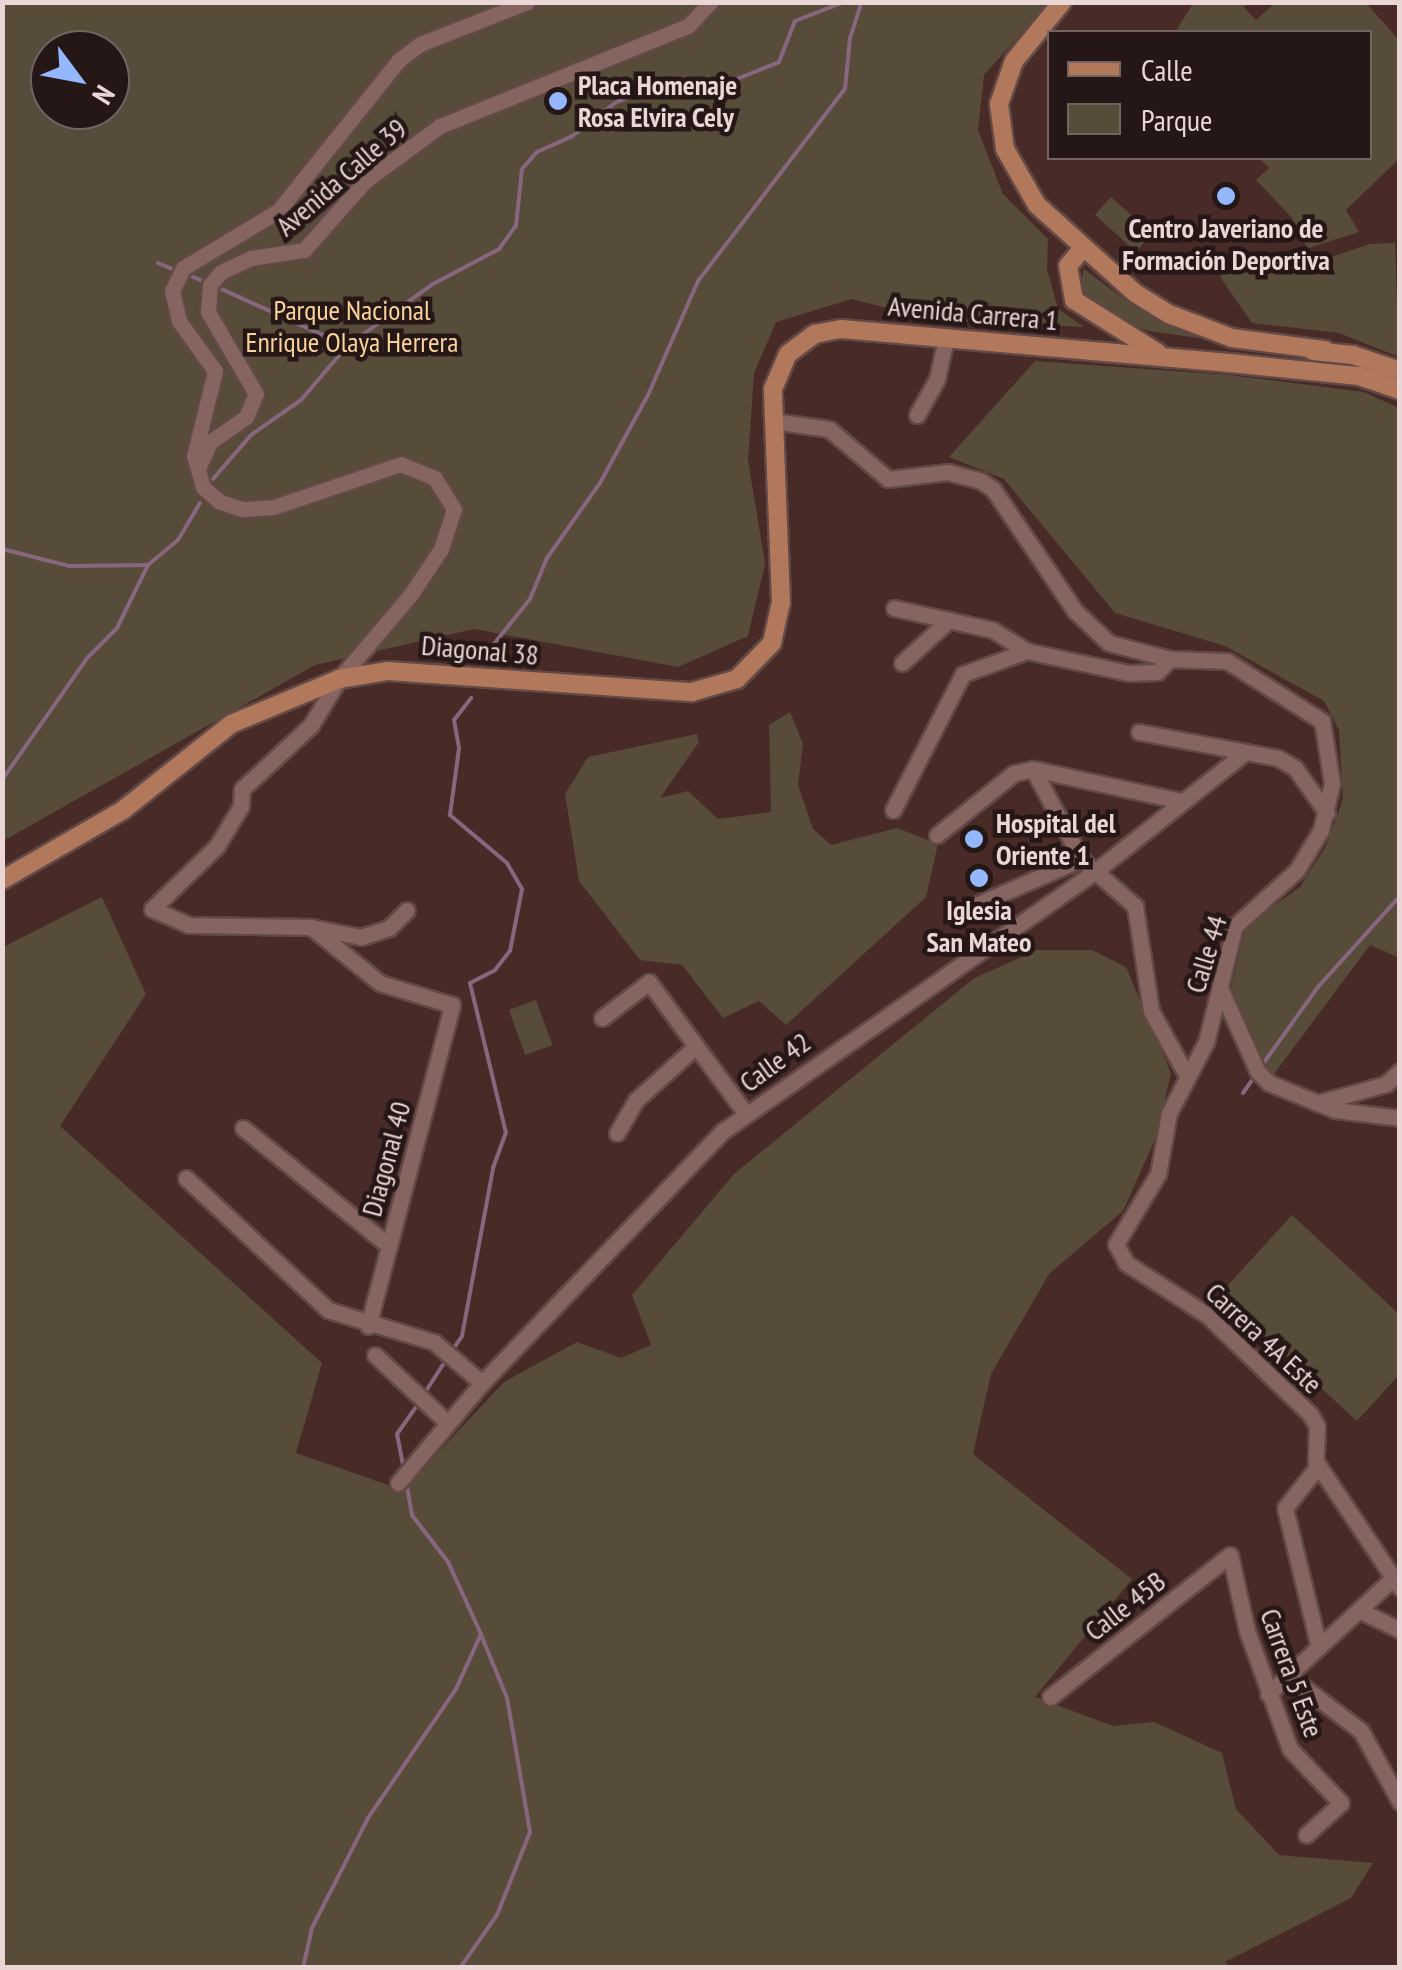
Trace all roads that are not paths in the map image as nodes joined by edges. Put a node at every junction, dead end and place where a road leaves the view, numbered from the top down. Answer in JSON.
{"nodes":[{"id":1,"x":527,"y":2,"type":"edge"},
{"id":2,"x":710,"y":2,"type":"edge"},
{"id":3,"x":1062,"y":2,"type":"edge"},
{"id":4,"x":1083,"y":248,"type":"junction"},
{"id":5,"x":946,"y":338,"type":"junction"},
{"id":6,"x":1325,"y":350,"type":"junction"},
{"id":7,"x":1165,"y":357,"type":"junction"},
{"id":8,"x":1230,"y":362,"type":"junction"},
{"id":9,"x":1400,"y":371,"type":"edge"},
{"id":10,"x":1400,"y":390,"type":"edge"},
{"id":11,"x":918,"y":415,"type":"dead end"},
{"id":12,"x":773,"y":421,"type":"junction"},
{"id":13,"x":198,"y":475,"type":"junction"},
{"id":14,"x":894,"y":608,"type":"dead end"},
{"id":15,"x":950,"y":620,"type":"junction"},
{"id":16,"x":1027,"y":652,"type":"junction"},
{"id":17,"x":1170,"y":658,"type":"junction"},
{"id":18,"x":902,"y":663,"type":"dead end"},
{"id":19,"x":339,"y":678,"type":"junction"},
{"id":20,"x":1140,"y":732,"type":"dead end"},
{"id":21,"x":1244,"y":753,"type":"junction"},
{"id":22,"x":1033,"y":770,"type":"junction"},
{"id":23,"x":1181,"y":801,"type":"junction"},
{"id":24,"x":893,"y":810,"type":"dead end"},
{"id":25,"x":1326,"y":812,"type":"junction"},
{"id":26,"x":937,"y":834,"type":"dead end"},
{"id":27,"x":1081,"y":859,"type":"junction"},
{"id":28,"x":1097,"y":870,"type":"junction"},
{"id":29,"x":1037,"y":874,"type":"junction"},
{"id":30,"x":2,"y":880,"type":"edge"},
{"id":31,"x":1042,"y":906,"type":"junction"},
{"id":32,"x":406,"y":910,"type":"dead end"},
{"id":33,"x":964,"y":910,"type":"dead end"},
{"id":34,"x":310,"y":927,"type":"junction"},
{"id":35,"x":1220,"y":988,"type":"junction"},
{"id":36,"x":602,"y":1018,"type":"dead end"},
{"id":37,"x":694,"y":1048,"type":"junction"},
{"id":38,"x":1400,"y":1072,"type":"edge"},
{"id":39,"x":1187,"y":1076,"type":"junction"},
{"id":40,"x":1317,"y":1103,"type":"junction"},
{"id":41,"x":746,"y":1114,"type":"junction"},
{"id":42,"x":1400,"y":1118,"type":"edge"},
{"id":43,"x":244,"y":1128,"type":"dead end"},
{"id":44,"x":616,"y":1133,"type":"dead end"},
{"id":45,"x":186,"y":1178,"type":"dead end"},
{"id":46,"x":389,"y":1246,"type":"junction"},
{"id":47,"x":1117,"y":1252,"type":"joint"},
{"id":48,"x":368,"y":1326,"type":"junction"},
{"id":49,"x":375,"y":1355,"type":"dead end"},
{"id":50,"x":482,"y":1383,"type":"junction"},
{"id":51,"x":448,"y":1423,"type":"junction"},
{"id":52,"x":1318,"y":1466,"type":"junction"},
{"id":53,"x":398,"y":1483,"type":"dead end"},
{"id":54,"x":1230,"y":1555,"type":"joint"},
{"id":55,"x":1395,"y":1584,"type":"edge"},
{"id":56,"x":1359,"y":1610,"type":"junction"},
{"id":57,"x":1400,"y":1630,"type":"edge"},
{"id":58,"x":1319,"y":1647,"type":"junction"},
{"id":59,"x":1288,"y":1675,"type":"junction"},
{"id":60,"x":1268,"y":1694,"type":"junction"},
{"id":61,"x":1050,"y":1697,"type":"dead end"},
{"id":62,"x":1400,"y":1802,"type":"edge"},
{"id":63,"x":1306,"y":1835,"type":"dead end"}],
"edges":[{"from":1,"to":13,"type":"street","name":"Avenida Calle 39"},
{"from":2,"to":13,"type":"street","name":"Avenida Calle 39"},
{"from":3,"to":4,"type":"main road"},
{"from":4,"to":6,"type":"main road"},
{"from":4,"to":7,"type":"main road"},
{"from":5,"to":7,"type":"main road","name":"Avenida Carrera 1"},
{"from":5,"to":11,"type":"street"},
{"from":5,"to":12,"type":"main road","name":"Avenida Carrera 1"},
{"from":6,"to":8,"type":"main road","name":"Avenida Carrera 1"},
{"from":6,"to":9,"type":"main road","name":"Avenida Carrera 1"},
{"from":7,"to":8,"type":"main road","name":"Avenida Carrera 1"},
{"from":8,"to":10,"type":"main road","name":"Avenida Carrera 1"},
{"from":12,"to":17,"type":"street"},
{"from":12,"to":19,"type":"main road","name":"Diagonal 38"},
{"from":13,"to":19,"type":"street"},
{"from":14,"to":15,"type":"street"},
{"from":15,"to":16,"type":"street"},
{"from":15,"to":18,"type":"street"},
{"from":16,"to":17,"type":"street"},
{"from":16,"to":24,"type":"street"},
{"from":17,"to":25,"type":"street"},
{"from":19,"to":30,"type":"main road","name":"Diagonal 38"},
{"from":19,"to":34,"type":"street"},
{"from":20,"to":21,"type":"street"},
{"from":21,"to":23,"type":"street","name":"Calle 42"},
{"from":21,"to":25,"type":"street"},
{"from":22,"to":23,"type":"street"},
{"from":22,"to":26,"type":"street"},
{"from":22,"to":27,"type":"street"},
{"from":23,"to":28,"type":"street","name":"Calle 42"},
{"from":25,"to":35,"type":"street","name":"Calle 44"},
{"from":27,"to":28,"type":"street"},
{"from":27,"to":29,"type":"street"},
{"from":28,"to":31,"type":"street","name":"Calle 42"},
{"from":28,"to":39,"type":"street"},
{"from":29,"to":31,"type":"street"},
{"from":29,"to":33,"type":"street"},
{"from":31,"to":41,"type":"street","name":"Calle 42"},
{"from":32,"to":34,"type":"street"},
{"from":34,"to":46,"type":"street","name":"Diagonal 40"},
{"from":35,"to":39,"type":"street","name":"Calle 44"},
{"from":35,"to":40,"type":"street"},
{"from":36,"to":37,"type":"street"},
{"from":37,"to":41,"type":"street"},
{"from":37,"to":44,"type":"street"},
{"from":38,"to":40,"type":"street"},
{"from":39,"to":47,"type":"street","name":"Calle 44"},
{"from":40,"to":42,"type":"street"},
{"from":41,"to":50,"type":"street","name":"Calle 42"},
{"from":43,"to":46,"type":"street"},
{"from":45,"to":48,"type":"street"},
{"from":46,"to":48,"type":"street","name":"Diagonal 40"},
{"from":47,"to":52,"type":"street","name":"Carrera 4A Este"},
{"from":48,"to":50,"type":"street"},
{"from":49,"to":51,"type":"street"},
{"from":50,"to":51,"type":"street","name":"Calle 42"},
{"from":51,"to":53,"type":"street","name":"Calle 42"},
{"from":52,"to":55,"type":"street","name":"Carrera 4A Este"},
{"from":52,"to":58,"type":"street"},
{"from":54,"to":60,"type":"street","name":"Carrera 5 Este"},
{"from":54,"to":61,"type":"street","name":"Calle 45B"},
{"from":55,"to":56,"type":"street"},
{"from":56,"to":57,"type":"street"},
{"from":56,"to":58,"type":"street"},
{"from":58,"to":59,"type":"street"},
{"from":59,"to":60,"type":"street"},
{"from":59,"to":62,"type":"street","name":"Carrera 5 Este"},
{"from":60,"to":63,"type":"street","name":"Carrera 5 Este"}]}
